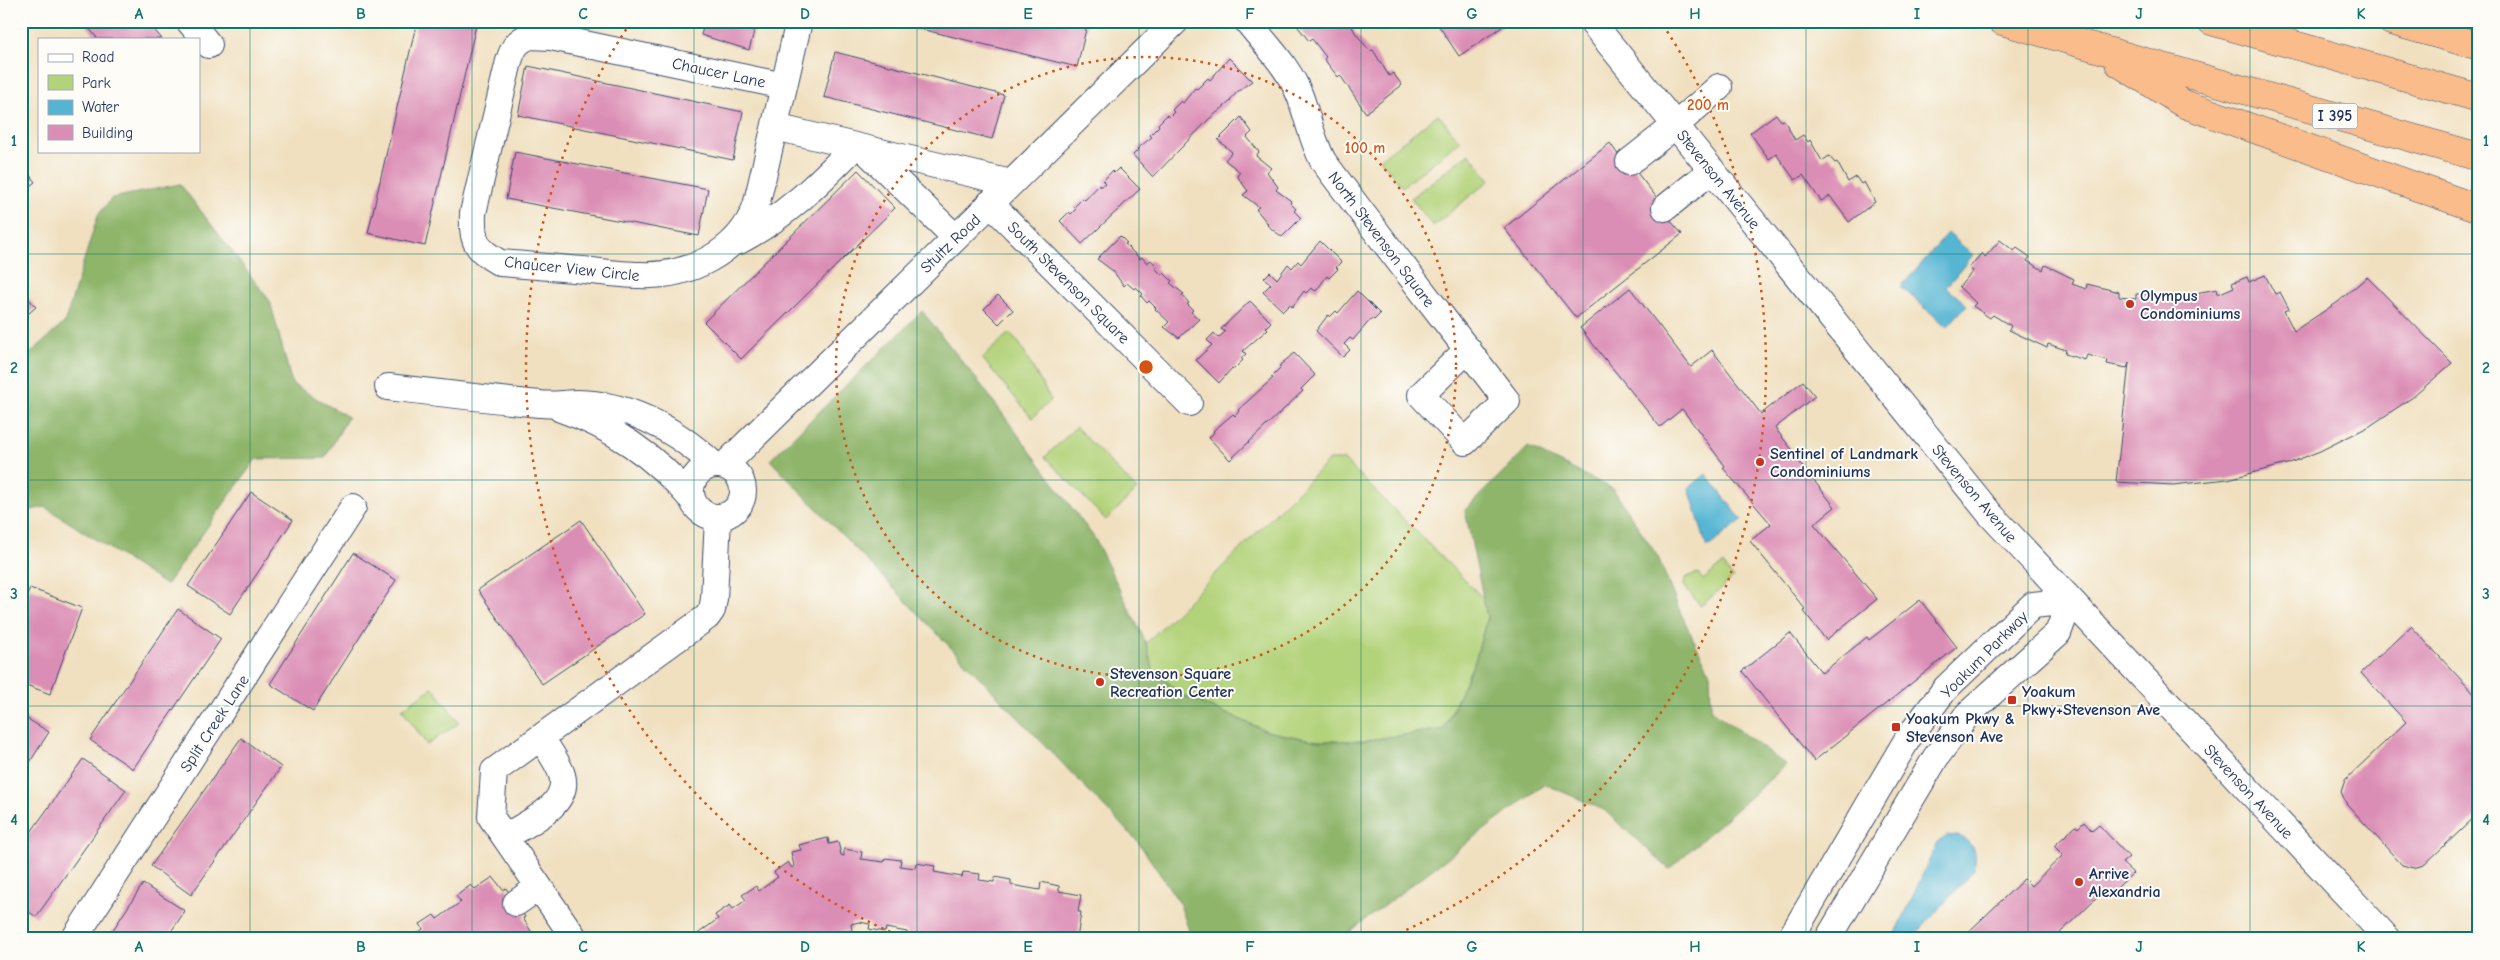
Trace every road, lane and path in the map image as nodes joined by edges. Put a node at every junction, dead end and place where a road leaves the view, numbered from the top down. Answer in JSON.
{"nodes":[{"id":1,"x":189,"y":21,"type":"edge"},
{"id":2,"x":799,"y":21,"type":"edge"},
{"id":3,"x":1176,"y":21,"type":"edge"},
{"id":4,"x":1247,"y":21,"type":"edge"},
{"id":5,"x":1591,"y":21,"type":"edge"},
{"id":6,"x":2002,"y":21,"type":"edge"},
{"id":7,"x":2211,"y":21,"type":"edge"},
{"id":8,"x":2391,"y":21,"type":"edge"},
{"id":9,"x":581,"y":32,"type":"edge"},
{"id":10,"x":523,"y":39,"type":"joint"},
{"id":11,"x":2090,"y":44,"type":"junction"},
{"id":12,"x":209,"y":45,"type":"dead end"},
{"id":13,"x":2479,"y":46,"type":"edge"},
{"id":14,"x":784,"y":86,"type":"junction"},
{"id":15,"x":1719,"y":87,"type":"dead end"},
{"id":16,"x":2479,"y":98,"type":"edge"},
{"id":17,"x":1676,"y":125,"type":"junction"},
{"id":18,"x":775,"y":127,"type":"junction"},
{"id":19,"x":859,"y":146,"type":"junction"},
{"id":20,"x":2479,"y":157,"type":"edge"},
{"id":21,"x":1629,"y":162,"type":"dead end"},
{"id":22,"x":1712,"y":170,"type":"junction"},
{"id":23,"x":1011,"y":182,"type":"junction"},
{"id":24,"x":990,"y":203,"type":"junction"},
{"id":25,"x":1665,"y":208,"type":"dead end"},
{"id":26,"x":2479,"y":209,"type":"edge"},
{"id":27,"x":956,"y":237,"type":"junction"},
{"id":28,"x":732,"y":245,"type":"junction"},
{"id":29,"x":1468,"y":349,"type":"dead end"},
{"id":30,"x":388,"y":388,"type":"dead end"},
{"id":31,"x":1189,"y":403,"type":"dead end"},
{"id":32,"x":548,"y":405,"type":"junction"},
{"id":33,"x":719,"y":465,"type":"junction"},
{"id":34,"x":690,"y":497,"type":"junction"},
{"id":35,"x":353,"y":506,"type":"dead end"},
{"id":36,"x":718,"y":518,"type":"junction"},
{"id":37,"x":2070,"y":601,"type":"junction"},
{"id":38,"x":541,"y":738,"type":"junction"},
{"id":39,"x":505,"y":837,"type":"junction"},
{"id":40,"x":539,"y":887,"type":"junction"},
{"id":41,"x":516,"y":903,"type":"dead end"},
{"id":42,"x":74,"y":939,"type":"edge"},
{"id":43,"x":575,"y":939,"type":"edge"},
{"id":44,"x":1790,"y":939,"type":"edge"},
{"id":45,"x":1828,"y":939,"type":"edge"},
{"id":46,"x":2388,"y":939,"type":"edge"}],
"edges":[{"from":1,"to":12,"type":"street"},
{"from":2,"to":14,"type":"street"},
{"from":3,"to":23,"type":"street","name":"Stultz Road"},
{"from":4,"to":29,"type":"street","name":"North Stevenson Square"},
{"from":5,"to":17,"type":"street","name":"Stevenson Avenue"},
{"from":6,"to":11,"type":"highway","number":"I 395"},
{"from":7,"to":16,"type":"highway"},
{"from":8,"to":13,"type":"highway"},
{"from":9,"to":10,"type":"street","name":"Chaucer Lane"},
{"from":9,"to":14,"type":"street","name":"Chaucer Lane"},
{"from":10,"to":28,"type":"street","name":"Chaucer View Circle"},
{"from":11,"to":20,"type":"highway","number":"I 395"},
{"from":11,"to":26,"type":"highway"},
{"from":14,"to":18,"type":"street","name":"Chaucer Lane"},
{"from":15,"to":17,"type":"street"},
{"from":17,"to":21,"type":"street"},
{"from":17,"to":22,"type":"street","name":"Stevenson Avenue"},
{"from":18,"to":19,"type":"street"},
{"from":18,"to":28,"type":"street","name":"Chaucer View Circle"},
{"from":19,"to":23,"type":"street"},
{"from":19,"to":27,"type":"street"},
{"from":19,"to":28,"type":"street","name":"Chaucer View Circle"},
{"from":22,"to":25,"type":"street"},
{"from":22,"to":37,"type":"street","name":"Stevenson Avenue"},
{"from":23,"to":24,"type":"street","name":"Stultz Road"},
{"from":24,"to":27,"type":"street","name":"Stultz Road"},
{"from":24,"to":31,"type":"street","name":"South Stevenson Square"},
{"from":27,"to":33,"type":"street","name":"Stultz Road"},
{"from":30,"to":32,"type":"street"},
{"from":32,"to":33,"type":"street"},
{"from":32,"to":34,"type":"street"},
{"from":33,"to":34,"type":"street"},
{"from":33,"to":36,"type":"street"},
{"from":34,"to":36,"type":"street"},
{"from":35,"to":42,"type":"street","name":"Split Creek Lane"},
{"from":36,"to":38,"type":"street"},
{"from":37,"to":44,"type":"street","name":"Yoakum Parkway"},
{"from":37,"to":45,"type":"street","name":"Yoakum Parkway"},
{"from":37,"to":46,"type":"street","name":"Stevenson Avenue"},
{"from":38,"to":39,"type":"street"},
{"from":38,"to":39,"type":"street"},
{"from":39,"to":40,"type":"street"},
{"from":40,"to":41,"type":"street"},
{"from":40,"to":43,"type":"street"}]}
